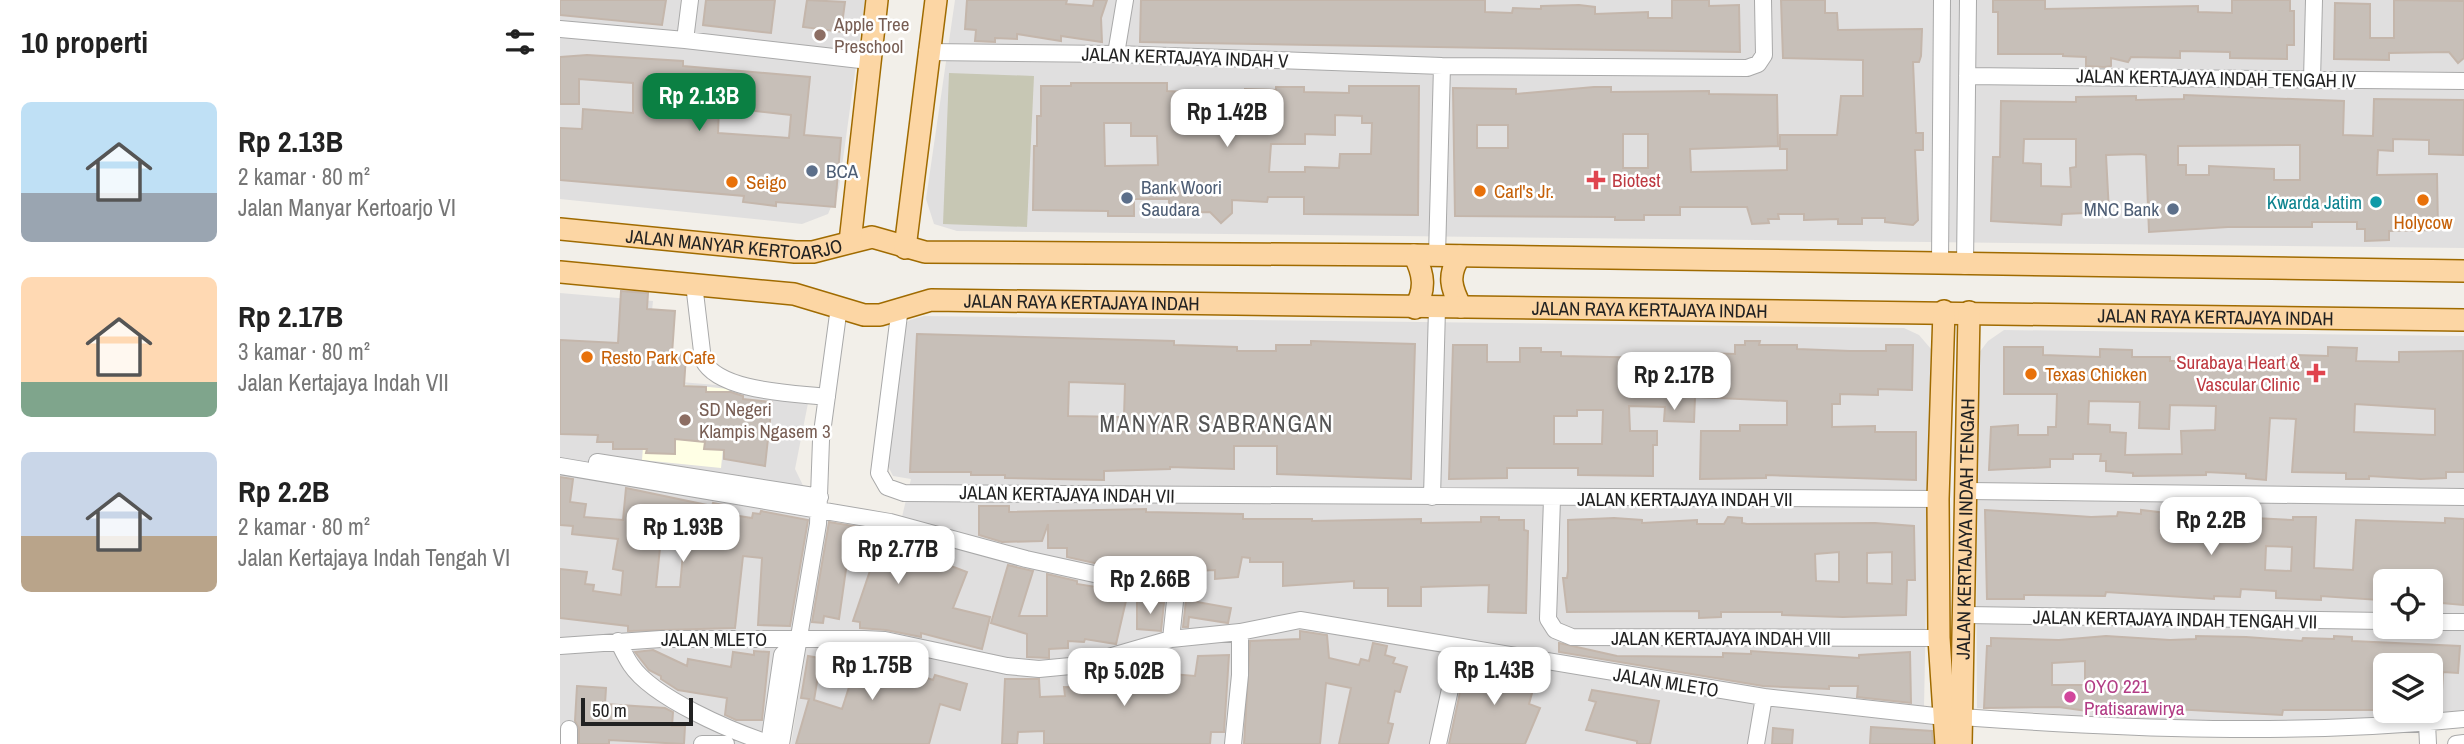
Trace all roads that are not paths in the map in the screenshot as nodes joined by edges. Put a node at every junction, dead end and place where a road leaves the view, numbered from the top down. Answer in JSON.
{"nodes":[{"id":1,"x":690,"y":0,"type":"edge"},
{"id":2,"x":877,"y":0,"type":"edge"},
{"id":3,"x":936,"y":0,"type":"edge"},
{"id":4,"x":1125,"y":0,"type":"edge"},
{"id":5,"x":1763,"y":0,"type":"edge"},
{"id":6,"x":1942,"y":0,"type":"edge"},
{"id":7,"x":1968,"y":0,"type":"edge"},
{"id":8,"x":2314,"y":0,"type":"edge"},
{"id":9,"x":560,"y":29,"type":"edge"},
{"id":10,"x":685,"y":40,"type":"junction"},
{"id":11,"x":927,"y":52,"type":"junction"},
{"id":12,"x":1116,"y":54,"type":"junction"},
{"id":13,"x":869,"y":61,"type":"junction"},
{"id":14,"x":1442,"y":66,"type":"junction"},
{"id":15,"x":1967,"y":76,"type":"junction"},
{"id":16,"x":2312,"y":80,"type":"junction"},
{"id":17,"x":2464,"y":80,"type":"edge"},
{"id":18,"x":560,"y":229,"type":"edge"},
{"id":19,"x":850,"y":242,"type":"junction"},
{"id":20,"x":905,"y":248,"type":"junction"},
{"id":21,"x":1414,"y":255,"type":"junction"},
{"id":22,"x":1437,"y":256,"type":"junction"},
{"id":23,"x":1460,"y":256,"type":"junction"},
{"id":24,"x":1940,"y":265,"type":"junction"},
{"id":25,"x":1965,"y":266,"type":"junction"},
{"id":26,"x":2464,"y":271,"type":"edge"},
{"id":27,"x":560,"y":272,"type":"edge"},
{"id":28,"x":694,"y":284,"type":"junction"},
{"id":29,"x":839,"y":307,"type":"junction"},
{"id":30,"x":900,"y":307,"type":"junction"},
{"id":31,"x":1461,"y":307,"type":"junction"},
{"id":32,"x":1415,"y":308,"type":"junction"},
{"id":33,"x":1437,"y":308,"type":"junction"},
{"id":34,"x":1944,"y":311,"type":"junction"},
{"id":35,"x":1969,"y":312,"type":"junction"},
{"id":36,"x":2464,"y":320,"type":"edge"},
{"id":37,"x":1942,"y":372,"type":"junction"},
{"id":38,"x":1968,"y":372,"type":"junction"},
{"id":39,"x":827,"y":397,"type":"junction"},
{"id":40,"x":560,"y":456,"type":"edge"},
{"id":41,"x":560,"y":466,"type":"edge"},
{"id":42,"x":1967,"y":491,"type":"junction"},
{"id":43,"x":2464,"y":497,"type":"edge"},
{"id":44,"x":1432,"y":498,"type":"junction"},
{"id":45,"x":1552,"y":499,"type":"junction"},
{"id":46,"x":1938,"y":499,"type":"junction"},
{"id":47,"x":819,"y":504,"type":"junction"},
{"id":48,"x":1965,"y":615,"type":"junction"},
{"id":49,"x":2373,"y":621,"type":"edge"},
{"id":50,"x":2443,"y":622,"type":"edge"},
{"id":51,"x":2464,"y":622,"type":"edge"},
{"id":52,"x":1240,"y":632,"type":"junction"},
{"id":53,"x":1939,"y":638,"type":"junction"},
{"id":54,"x":798,"y":639,"type":"junction"},
{"id":55,"x":1171,"y":639,"type":"junction"},
{"id":56,"x":618,"y":641,"type":"junction"},
{"id":57,"x":560,"y":646,"type":"edge"},
{"id":58,"x":1459,"y":648,"type":"junction"},
{"id":59,"x":1941,"y":678,"type":"junction"},
{"id":60,"x":1962,"y":679,"type":"junction"},
{"id":61,"x":1764,"y":697,"type":"junction"},
{"id":62,"x":2464,"y":719,"type":"edge"},
{"id":63,"x":1953,"y":731,"type":"edge"},
{"id":64,"x":2345,"y":734,"type":"edge"},
{"id":65,"x":2427,"y":734,"type":"edge"},
{"id":66,"x":2464,"y":743,"type":"edge"},
{"id":67,"x":702,"y":744,"type":"edge"},
{"id":68,"x":726,"y":744,"type":"edge"},
{"id":69,"x":770,"y":744,"type":"edge"},
{"id":70,"x":781,"y":744,"type":"edge"},
{"id":71,"x":1233,"y":744,"type":"edge"},
{"id":72,"x":1438,"y":744,"type":"edge"},
{"id":73,"x":1756,"y":744,"type":"edge"},
{"id":74,"x":2456,"y":744,"type":"edge"}],
"edges":[{"from":1,"to":10,"type":"street"},
{"from":2,"to":13,"type":"main road"},
{"from":3,"to":11,"type":"main road"},
{"from":4,"to":12,"type":"street"},
{"from":5,"to":14,"type":"street","name":"JALAN KERTAJAYA INDAH V"},
{"from":6,"to":24,"type":"street"},
{"from":7,"to":15,"type":"street"},
{"from":8,"to":16,"type":"street"},
{"from":9,"to":10,"type":"street"},
{"from":10,"to":13,"type":"street"},
{"from":11,"to":12,"type":"street","name":"JALAN KERTAJAYA INDAH V"},
{"from":11,"to":20,"type":"main road"},
{"from":12,"to":14,"type":"street","name":"JALAN KERTAJAYA INDAH V"},
{"from":13,"to":19,"type":"main road"},
{"from":14,"to":22,"type":"street"},
{"from":15,"to":16,"type":"street","name":"JALAN KERTAJAYA INDAH TENGAH IV"},
{"from":15,"to":25,"type":"street"},
{"from":16,"to":17,"type":"street","name":"JALAN KERTAJAYA INDAH TENGAH IV"},
{"from":18,"to":19,"type":"main road","name":"JALAN MANYAR KERTOARJO"},
{"from":19,"to":20,"type":"main road","name":"JALAN MANYAR KERTOARJO"},
{"from":20,"to":21,"type":"main road"},
{"from":21,"to":22,"type":"main road"},
{"from":21,"to":32,"type":"main road"},
{"from":22,"to":23,"type":"main road"},
{"from":23,"to":24,"type":"main road"},
{"from":23,"to":31,"type":"main road"},
{"from":24,"to":25,"type":"main road"},
{"from":25,"to":26,"type":"main road"},
{"from":27,"to":28,"type":"main road"},
{"from":28,"to":29,"type":"main road"},
{"from":28,"to":39,"type":"street"},
{"from":29,"to":30,"type":"main road","name":"JALAN RAYA KERTAJAYA INDAH"},
{"from":29,"to":39,"type":"street"},
{"from":30,"to":32,"type":"main road","name":"JALAN RAYA KERTAJAYA INDAH"},
{"from":30,"to":44,"type":"street","name":"JALAN KERTAJAYA INDAH VII"},
{"from":31,"to":33,"type":"main road","name":"JALAN RAYA KERTAJAYA INDAH"},
{"from":31,"to":34,"type":"main road","name":"JALAN RAYA KERTAJAYA INDAH"},
{"from":32,"to":33,"type":"main road","name":"JALAN RAYA KERTAJAYA INDAH"},
{"from":33,"to":44,"type":"street"},
{"from":34,"to":35,"type":"main road","name":"JALAN RAYA KERTAJAYA INDAH"},
{"from":34,"to":37,"type":"main road","name":"JALAN KERTAJAYA INDAH TENGAH"},
{"from":35,"to":36,"type":"main road","name":"JALAN RAYA KERTAJAYA INDAH"},
{"from":35,"to":38,"type":"main road","name":"JALAN KERTAJAYA INDAH TENGAH"},
{"from":37,"to":38,"type":"main road"},
{"from":37,"to":46,"type":"main road","name":"JALAN KERTAJAYA INDAH TENGAH"},
{"from":38,"to":42,"type":"main road","name":"JALAN KERTAJAYA INDAH TENGAH"},
{"from":39,"to":47,"type":"street"},
{"from":40,"to":47,"type":"street"},
{"from":41,"to":47,"type":"street"},
{"from":42,"to":43,"type":"street"},
{"from":42,"to":48,"type":"main road","name":"JALAN KERTAJAYA INDAH TENGAH"},
{"from":44,"to":45,"type":"street","name":"JALAN KERTAJAYA INDAH VII"},
{"from":45,"to":46,"type":"street","name":"JALAN KERTAJAYA INDAH VII"},
{"from":45,"to":53,"type":"street","name":"JALAN KERTAJAYA INDAH VIII"},
{"from":46,"to":53,"type":"main road","name":"JALAN KERTAJAYA INDAH TENGAH"},
{"from":47,"to":54,"type":"street"},
{"from":47,"to":55,"type":"street"},
{"from":48,"to":49,"type":"street","name":"JALAN KERTAJAYA INDAH TENGAH VII"},
{"from":48,"to":60,"type":"main road","name":"JALAN KERTAJAYA INDAH TENGAH"},
{"from":50,"to":51,"type":"street"},
{"from":52,"to":55,"type":"street","name":"JALAN MLETO"},
{"from":52,"to":58,"type":"street","name":"JALAN MLETO"},
{"from":52,"to":71,"type":"street"},
{"from":53,"to":59,"type":"main road","name":"JALAN KERTAJAYA INDAH TENGAH"},
{"from":54,"to":55,"type":"street","name":"JALAN MLETO"},
{"from":54,"to":56,"type":"street","name":"JALAN MLETO"},
{"from":54,"to":69,"type":"street"},
{"from":54,"to":70,"type":"street"},
{"from":56,"to":57,"type":"street","name":"JALAN MLETO"},
{"from":56,"to":69,"type":"street"},
{"from":58,"to":61,"type":"street","name":"JALAN MLETO"},
{"from":58,"to":72,"type":"street"},
{"from":59,"to":60,"type":"main road"},
{"from":59,"to":63,"type":"main road","name":"JALAN KERTAJAYA INDAH TENGAH"},
{"from":60,"to":63,"type":"main road","name":"JALAN KERTAJAYA INDAH TENGAH"},
{"from":61,"to":63,"type":"street","name":"JALAN MLETO"},
{"from":61,"to":73,"type":"street"},
{"from":62,"to":65,"type":"street","name":"JALAN MLETO"},
{"from":63,"to":64,"type":"street","name":"JALAN MLETO"},
{"from":64,"to":65,"type":"street","name":"JALAN MLETO"},
{"from":66,"to":74,"type":"street"},
{"from":67,"to":68,"type":"street"}]}
